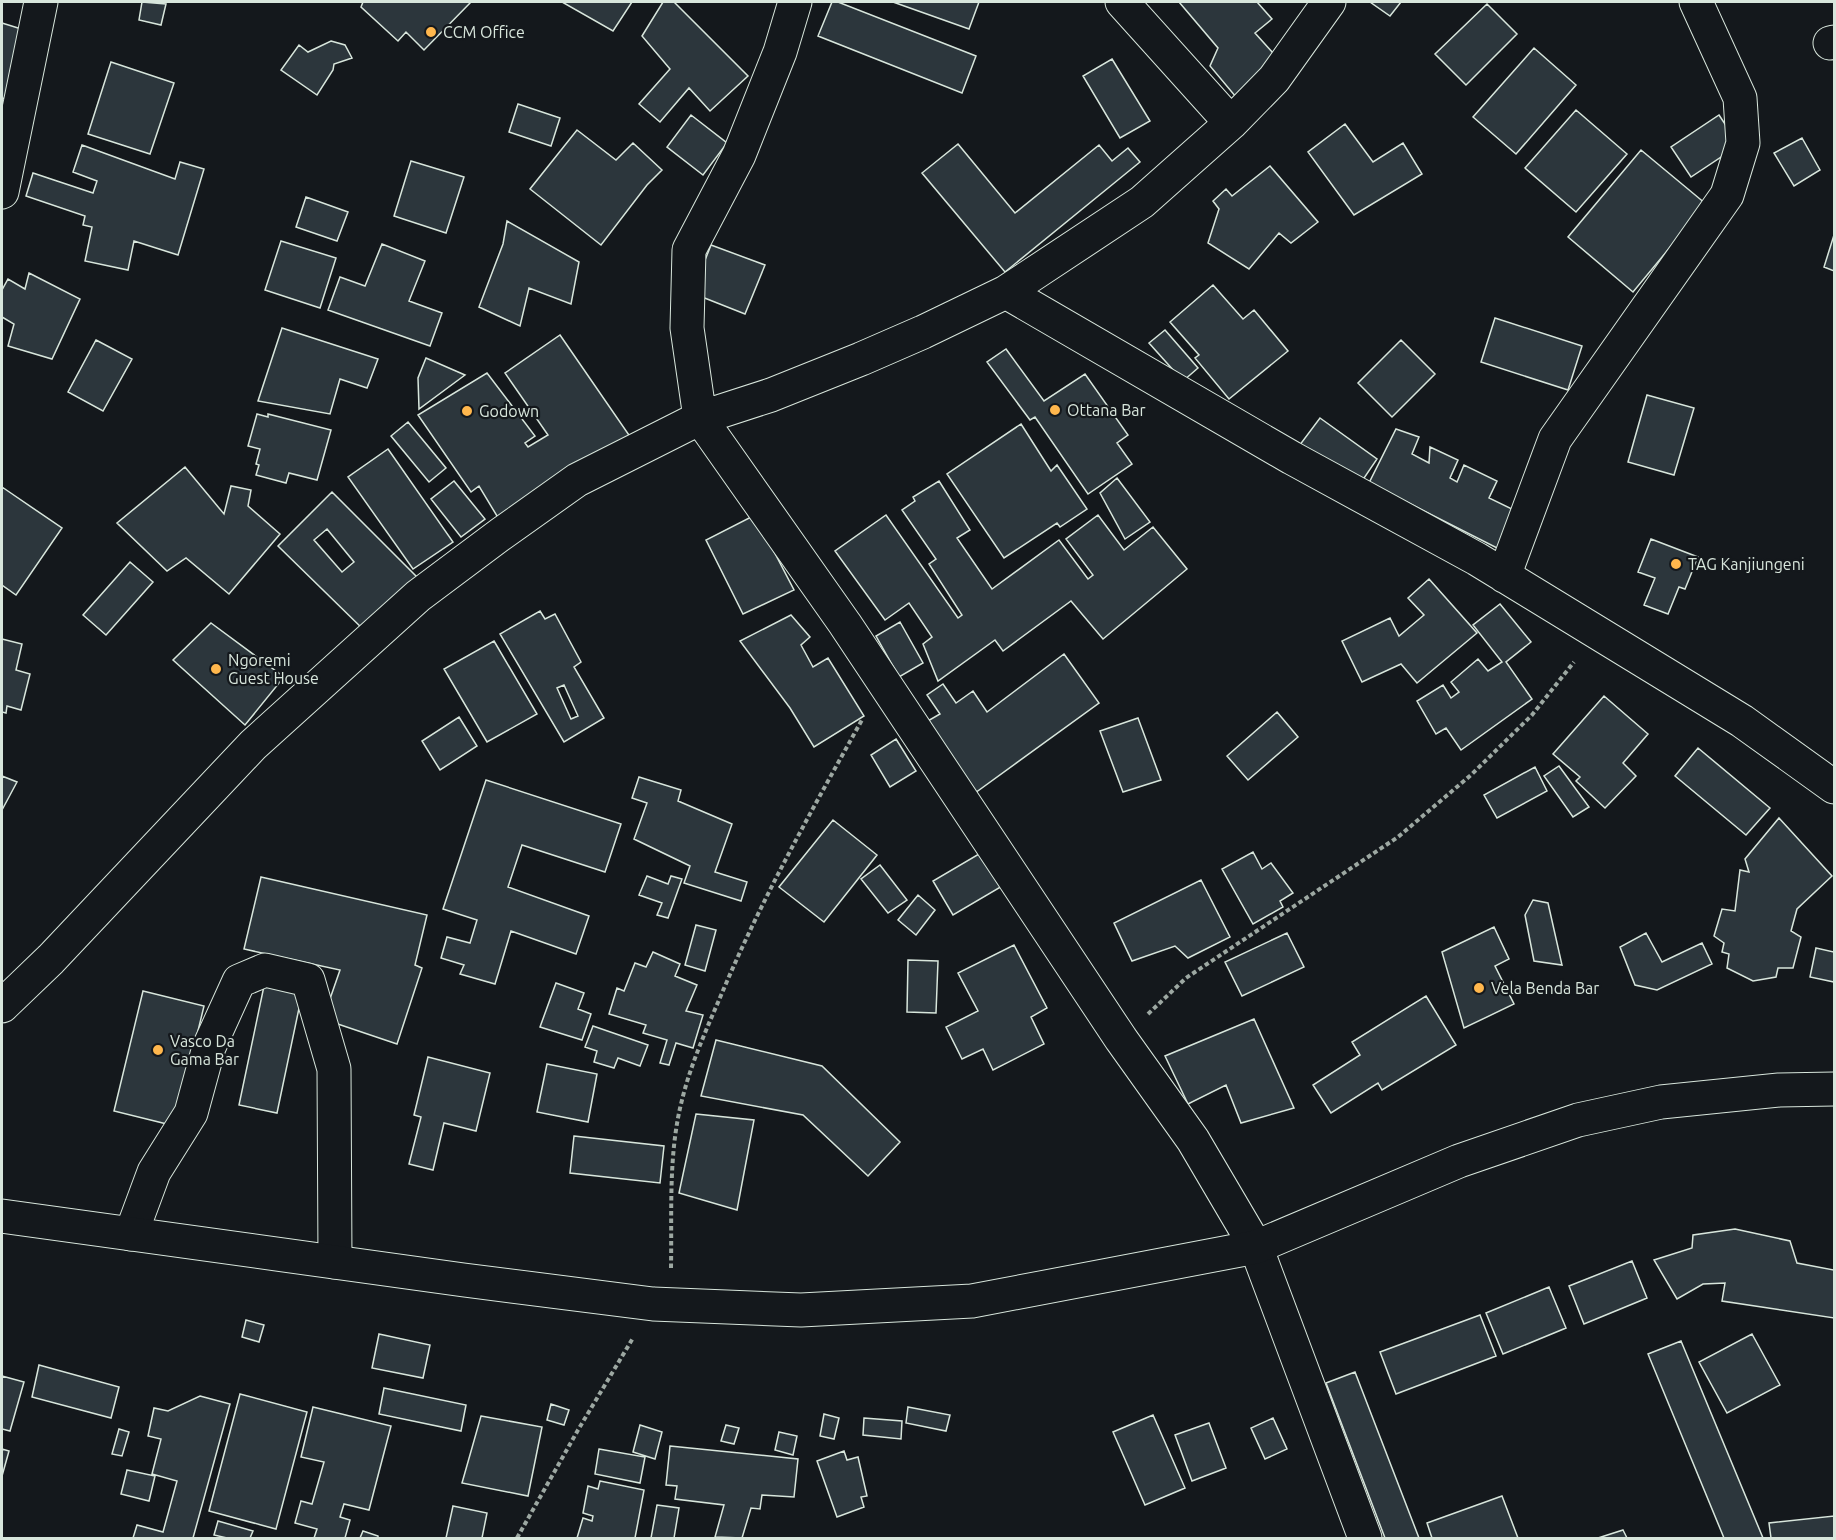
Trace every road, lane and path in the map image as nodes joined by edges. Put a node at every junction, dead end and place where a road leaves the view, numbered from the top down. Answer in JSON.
{"nodes":[{"id":1,"x":41,"y":2,"type":"edge"},
{"id":2,"x":795,"y":2,"type":"edge"},
{"id":3,"x":1122,"y":2,"type":"edge"},
{"id":4,"x":1329,"y":2,"type":"edge"},
{"id":5,"x":1696,"y":2,"type":"edge"},
{"id":6,"x":1231,"y":123,"type":"junction"},
{"id":7,"x":2,"y":192,"type":"edge"},
{"id":8,"x":1006,"y":292,"type":"junction"},
{"id":9,"x":700,"y":418,"type":"junction"},
{"id":10,"x":1504,"y":576,"type":"junction"},
{"id":11,"x":1598,"y":632,"type":"junction"},
{"id":12,"x":883,"y":682,"type":"junction"},
{"id":13,"x":1834,"y":787,"type":"edge"},
{"id":14,"x":2,"y":1006,"type":"edge"},
{"id":15,"x":1121,"y":1039,"type":"junction"},
{"id":16,"x":1834,"y":1089,"type":"edge"},
{"id":17,"x":2,"y":1216,"type":"edge"},
{"id":18,"x":131,"y":1234,"type":"junction"},
{"id":19,"x":1256,"y":1247,"type":"junction"},
{"id":20,"x":336,"y":1262,"type":"junction"},
{"id":21,"x":662,"y":1304,"type":"junction"},
{"id":22,"x":517,"y":1539,"type":"edge"},
{"id":23,"x":1365,"y":1539,"type":"edge"}],
"edges":[{"from":1,"to":7,"type":"street"},
{"from":2,"to":9,"type":"street"},
{"from":3,"to":6,"type":"street"},
{"from":4,"to":6,"type":"street"},
{"from":5,"to":10,"type":"street"},
{"from":6,"to":8,"type":"street"},
{"from":8,"to":9,"type":"street"},
{"from":8,"to":10,"type":"street"},
{"from":9,"to":12,"type":"street"},
{"from":9,"to":14,"type":"street"},
{"from":10,"to":11,"type":"street"},
{"from":11,"to":13,"type":"street"},
{"from":11,"to":15,"type":"path"},
{"from":12,"to":15,"type":"street"},
{"from":12,"to":21,"type":"path"},
{"from":15,"to":19,"type":"street"},
{"from":16,"to":19,"type":"street"},
{"from":17,"to":18,"type":"street"},
{"from":18,"to":20,"type":"street"},
{"from":18,"to":20,"type":"street"},
{"from":19,"to":21,"type":"street"},
{"from":19,"to":23,"type":"street"},
{"from":20,"to":21,"type":"street"},
{"from":21,"to":22,"type":"path"}]}
